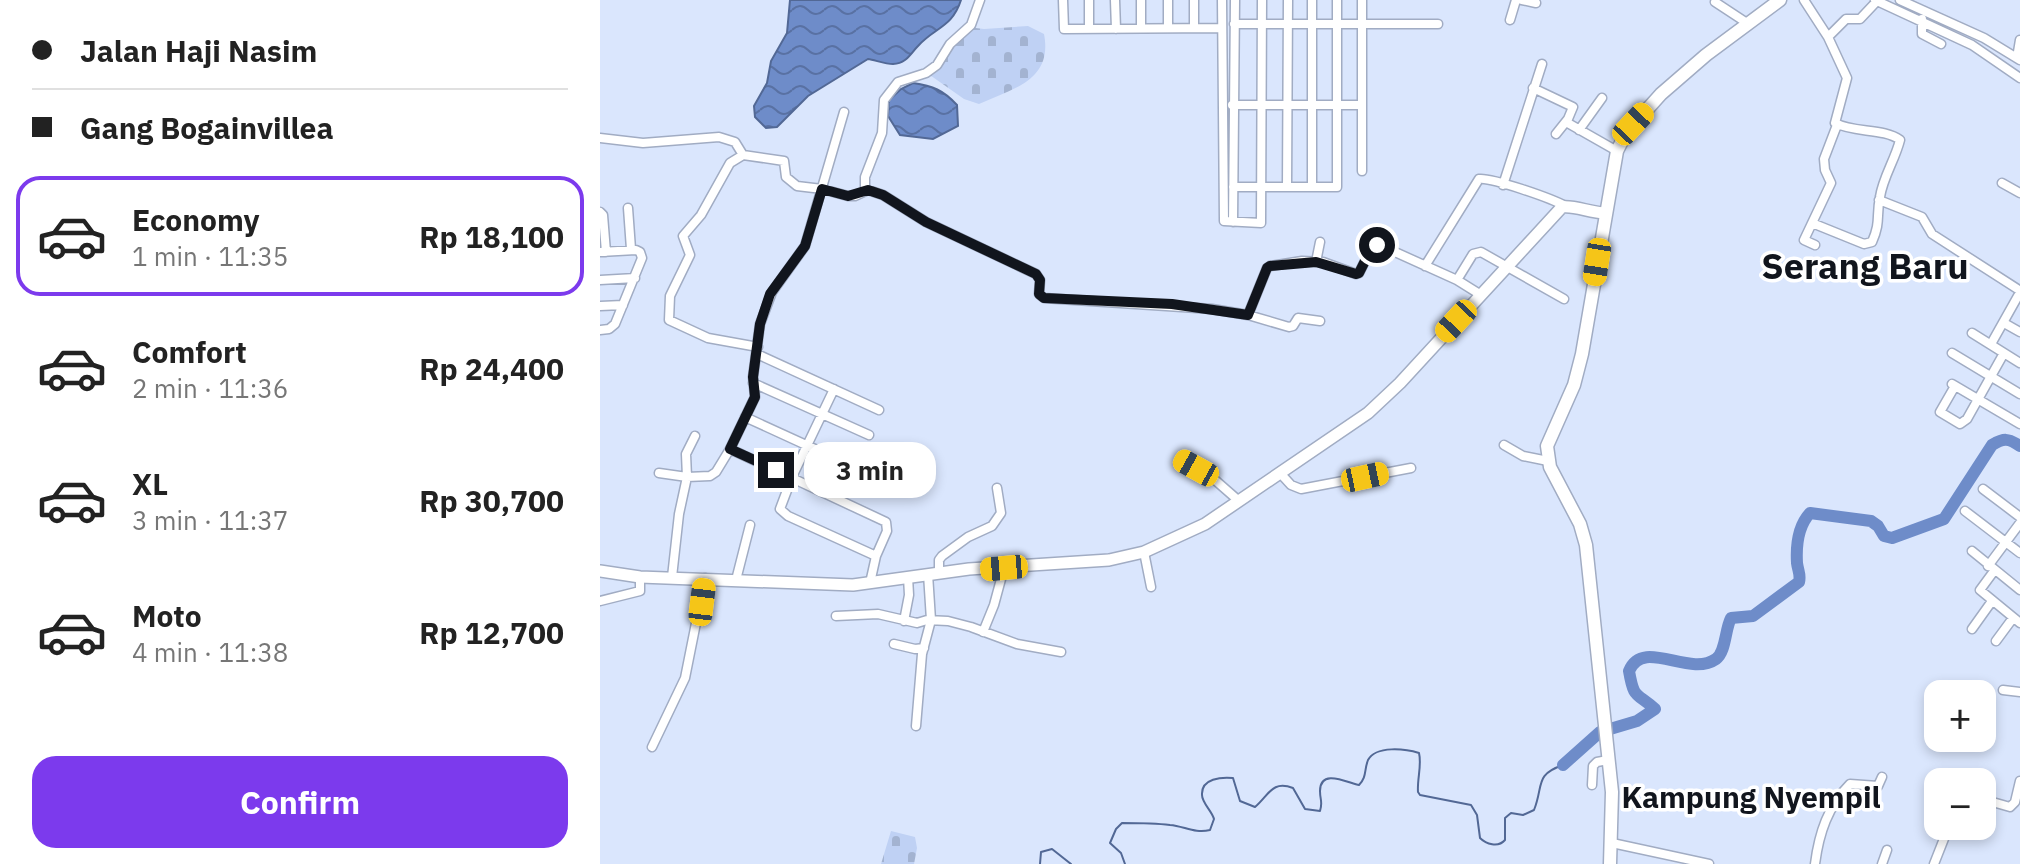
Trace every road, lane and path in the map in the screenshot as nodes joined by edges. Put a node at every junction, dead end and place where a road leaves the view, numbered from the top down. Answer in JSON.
{"nodes":[{"id":1,"x":980,"y":0,"type":"edge"},
{"id":2,"x":1063,"y":0,"type":"edge"},
{"id":3,"x":1089,"y":0,"type":"edge"},
{"id":4,"x":1115,"y":0,"type":"edge"},
{"id":5,"x":1141,"y":0,"type":"edge"},
{"id":6,"x":1168,"y":0,"type":"edge"},
{"id":7,"x":1194,"y":0,"type":"edge"},
{"id":8,"x":1222,"y":0,"type":"edge"},
{"id":9,"x":1235,"y":0,"type":"edge"},
{"id":10,"x":1262,"y":0,"type":"edge"},
{"id":11,"x":1288,"y":0,"type":"edge"},
{"id":12,"x":1312,"y":0,"type":"edge"},
{"id":13,"x":1337,"y":0,"type":"edge"},
{"id":14,"x":1362,"y":0,"type":"edge"},
{"id":15,"x":1516,"y":0,"type":"edge"},
{"id":16,"x":1522,"y":0,"type":"edge"},
{"id":17,"x":1780,"y":0,"type":"edge"},
{"id":18,"x":1804,"y":0,"type":"edge"},
{"id":19,"x":1876,"y":0,"type":"edge"},
{"id":20,"x":1900,"y":0,"type":"edge"},
{"id":21,"x":1715,"y":2,"type":"edge"},
{"id":22,"x":1536,"y":3,"type":"dead end"},
{"id":23,"x":1926,"y":11,"type":"junction"},
{"id":24,"x":1510,"y":20,"type":"dead end"},
{"id":25,"x":1747,"y":23,"type":"junction"},
{"id":26,"x":1921,"y":23,"type":"junction"},
{"id":27,"x":1234,"y":24,"type":"junction"},
{"id":28,"x":1262,"y":24,"type":"junction"},
{"id":29,"x":1288,"y":24,"type":"junction"},
{"id":30,"x":1312,"y":24,"type":"junction"},
{"id":31,"x":1337,"y":24,"type":"junction"},
{"id":32,"x":1362,"y":24,"type":"junction"},
{"id":33,"x":1438,"y":24,"type":"dead end"},
{"id":34,"x":1141,"y":28,"type":"junction"},
{"id":35,"x":1168,"y":28,"type":"junction"},
{"id":36,"x":1194,"y":28,"type":"junction"},
{"id":37,"x":1222,"y":28,"type":"junction"},
{"id":38,"x":1089,"y":29,"type":"junction"},
{"id":39,"x":1116,"y":29,"type":"junction"},
{"id":40,"x":1828,"y":37,"type":"junction"},
{"id":41,"x":2020,"y":40,"type":"edge"},
{"id":42,"x":1941,"y":44,"type":"dead end"},
{"id":43,"x":2019,"y":59,"type":"edge"},
{"id":44,"x":1542,"y":64,"type":"dead end"},
{"id":45,"x":2020,"y":78,"type":"edge"},
{"id":46,"x":1533,"y":88,"type":"junction"},
{"id":47,"x":1602,"y":98,"type":"dead end"},
{"id":48,"x":1223,"y":105,"type":"junction"},
{"id":49,"x":1234,"y":105,"type":"junction"},
{"id":50,"x":1262,"y":105,"type":"junction"},
{"id":51,"x":1288,"y":105,"type":"junction"},
{"id":52,"x":1312,"y":105,"type":"junction"},
{"id":53,"x":1337,"y":105,"type":"junction"},
{"id":54,"x":1362,"y":105,"type":"junction"},
{"id":55,"x":844,"y":112,"type":"dead end"},
{"id":56,"x":1566,"y":122,"type":"junction"},
{"id":57,"x":1837,"y":125,"type":"junction"},
{"id":58,"x":1579,"y":130,"type":"junction"},
{"id":59,"x":1556,"y":134,"type":"dead end"},
{"id":60,"x":600,"y":138,"type":"edge"},
{"id":61,"x":1617,"y":151,"type":"junction"},
{"id":62,"x":743,"y":155,"type":"junction"},
{"id":63,"x":1362,"y":171,"type":"dead end"},
{"id":64,"x":2002,"y":183,"type":"dead end"},
{"id":65,"x":1503,"y":185,"type":"junction"},
{"id":66,"x":1233,"y":187,"type":"junction"},
{"id":67,"x":1261,"y":187,"type":"junction"},
{"id":68,"x":1287,"y":187,"type":"junction"},
{"id":69,"x":1312,"y":187,"type":"junction"},
{"id":70,"x":822,"y":189,"type":"junction"},
{"id":71,"x":865,"y":191,"type":"junction"},
{"id":72,"x":2020,"y":193,"type":"edge"},
{"id":73,"x":1879,"y":200,"type":"junction"},
{"id":74,"x":1565,"y":206,"type":"junction"},
{"id":75,"x":628,"y":208,"type":"dead end"},
{"id":76,"x":600,"y":212,"type":"edge"},
{"id":77,"x":1605,"y":213,"type":"junction"},
{"id":78,"x":1233,"y":222,"type":"junction"},
{"id":79,"x":1812,"y":223,"type":"junction"},
{"id":80,"x":1364,"y":238,"type":"dead end"},
{"id":81,"x":1320,"y":242,"type":"dead end"},
{"id":82,"x":1374,"y":243,"type":"junction"},
{"id":83,"x":1815,"y":245,"type":"dead end"},
{"id":84,"x":631,"y":249,"type":"junction"},
{"id":85,"x":603,"y":252,"type":"edge"},
{"id":86,"x":1316,"y":262,"type":"junction"},
{"id":87,"x":1425,"y":266,"type":"junction"},
{"id":88,"x":1508,"y":266,"type":"junction"},
{"id":89,"x":635,"y":278,"type":"junction"},
{"id":90,"x":600,"y":280,"type":"edge"},
{"id":91,"x":1457,"y":280,"type":"junction"},
{"id":92,"x":2019,"y":293,"type":"edge"},
{"id":93,"x":1481,"y":295,"type":"junction"},
{"id":94,"x":1564,"y":299,"type":"dead end"},
{"id":95,"x":623,"y":305,"type":"junction"},
{"id":96,"x":600,"y":306,"type":"edge"},
{"id":97,"x":1248,"y":315,"type":"junction"},
{"id":98,"x":1320,"y":321,"type":"dead end"},
{"id":99,"x":2004,"y":323,"type":"junction"},
{"id":100,"x":600,"y":330,"type":"edge"},
{"id":101,"x":2020,"y":332,"type":"edge"},
{"id":102,"x":1972,"y":333,"type":"dead end"},
{"id":103,"x":1991,"y":344,"type":"junction"},
{"id":104,"x":758,"y":351,"type":"junction"},
{"id":105,"x":1952,"y":353,"type":"dead end"},
{"id":106,"x":2004,"y":353,"type":"junction"},
{"id":107,"x":2020,"y":363,"type":"edge"},
{"id":108,"x":1992,"y":376,"type":"junction"},
{"id":109,"x":753,"y":383,"type":"junction"},
{"id":110,"x":834,"y":389,"type":"junction"},
{"id":111,"x":2020,"y":394,"type":"edge"},
{"id":112,"x":1978,"y":399,"type":"junction"},
{"id":113,"x":879,"y":410,"type":"dead end"},
{"id":114,"x":822,"y":414,"type":"junction"},
{"id":115,"x":745,"y":417,"type":"junction"},
{"id":116,"x":2020,"y":424,"type":"edge"},
{"id":117,"x":869,"y":435,"type":"dead end"},
{"id":118,"x":695,"y":436,"type":"dead end"},
{"id":119,"x":808,"y":445,"type":"junction"},
{"id":120,"x":1504,"y":445,"type":"dead end"},
{"id":121,"x":730,"y":449,"type":"junction"},
{"id":122,"x":1181,"y":460,"type":"dead end"},
{"id":123,"x":1548,"y":461,"type":"junction"},
{"id":124,"x":852,"y":466,"type":"dead end"},
{"id":125,"x":1411,"y":468,"type":"dead end"},
{"id":126,"x":659,"y":473,"type":"dead end"},
{"id":127,"x":1280,"y":473,"type":"junction"},
{"id":128,"x":687,"y":477,"type":"junction"},
{"id":129,"x":792,"y":477,"type":"junction"},
{"id":130,"x":997,"y":488,"type":"dead end"},
{"id":131,"x":1983,"y":489,"type":"dead end"},
{"id":132,"x":1239,"y":501,"type":"junction"},
{"id":133,"x":1965,"y":511,"type":"dead end"},
{"id":134,"x":2020,"y":520,"type":"edge"},
{"id":135,"x":750,"y":525,"type":"dead end"},
{"id":136,"x":2005,"y":542,"type":"junction"},
{"id":137,"x":1972,"y":551,"type":"dead end"},
{"id":138,"x":1144,"y":552,"type":"junction"},
{"id":139,"x":2020,"y":553,"type":"edge"},
{"id":140,"x":876,"y":556,"type":"junction"},
{"id":141,"x":1004,"y":568,"type":"junction"},
{"id":142,"x":1991,"y":569,"type":"junction"},
{"id":143,"x":600,"y":571,"type":"edge"},
{"id":144,"x":934,"y":574,"type":"junction"},
{"id":145,"x":640,"y":577,"type":"junction"},
{"id":146,"x":672,"y":577,"type":"junction"},
{"id":147,"x":908,"y":577,"type":"junction"},
{"id":148,"x":705,"y":578,"type":"junction"},
{"id":149,"x":736,"y":580,"type":"junction"},
{"id":150,"x":870,"y":583,"type":"junction"},
{"id":151,"x":1151,"y":587,"type":"dead end"},
{"id":152,"x":2020,"y":590,"type":"edge"},
{"id":153,"x":600,"y":601,"type":"edge"},
{"id":154,"x":1992,"y":601,"type":"junction"},
{"id":155,"x":836,"y":616,"type":"dead end"},
{"id":156,"x":931,"y":620,"type":"junction"},
{"id":157,"x":2017,"y":620,"type":"edge"},
{"id":158,"x":904,"y":621,"type":"junction"},
{"id":159,"x":1972,"y":629,"type":"dead end"},
{"id":160,"x":983,"y":632,"type":"junction"},
{"id":161,"x":1996,"y":641,"type":"dead end"},
{"id":162,"x":894,"y":644,"type":"dead end"},
{"id":163,"x":924,"y":648,"type":"junction"},
{"id":164,"x":1061,"y":652,"type":"dead end"},
{"id":165,"x":2003,"y":690,"type":"dead end"},
{"id":166,"x":2020,"y":692,"type":"edge"},
{"id":167,"x":916,"y":726,"type":"dead end"},
{"id":168,"x":652,"y":747,"type":"dead end"},
{"id":169,"x":1608,"y":760,"type":"junction"},
{"id":170,"x":1882,"y":777,"type":"dead end"},
{"id":171,"x":2020,"y":781,"type":"edge"},
{"id":172,"x":1592,"y":785,"type":"dead end"},
{"id":173,"x":1996,"y":803,"type":"edge"},
{"id":174,"x":1943,"y":840,"type":"edge"},
{"id":175,"x":1612,"y":843,"type":"junction"},
{"id":176,"x":1887,"y":850,"type":"dead end"},
{"id":177,"x":1610,"y":864,"type":"edge"},
{"id":178,"x":1709,"y":864,"type":"edge"},
{"id":179,"x":1815,"y":864,"type":"edge"},
{"id":180,"x":1882,"y":864,"type":"edge"},
{"id":181,"x":1934,"y":864,"type":"edge"}],
"edges":[{"from":1,"to":71,"type":"street"},
{"from":2,"to":38,"type":"street"},
{"from":3,"to":38,"type":"street"},
{"from":4,"to":39,"type":"street"},
{"from":5,"to":34,"type":"street"},
{"from":6,"to":35,"type":"street"},
{"from":7,"to":36,"type":"street"},
{"from":8,"to":37,"type":"street"},
{"from":9,"to":27,"type":"street"},
{"from":10,"to":28,"type":"street"},
{"from":11,"to":29,"type":"street"},
{"from":12,"to":30,"type":"street"},
{"from":13,"to":31,"type":"street"},
{"from":14,"to":32,"type":"street"},
{"from":15,"to":24,"type":"street"},
{"from":16,"to":22,"type":"street"},
{"from":17,"to":25,"type":"main road"},
{"from":18,"to":40,"type":"street"},
{"from":19,"to":26,"type":"street"},
{"from":19,"to":40,"type":"street"},
{"from":20,"to":23,"type":"street"},
{"from":21,"to":25,"type":"street"},
{"from":23,"to":26,"type":"street"},
{"from":23,"to":43,"type":"street"},
{"from":25,"to":61,"type":"main road"},
{"from":26,"to":42,"type":"street"},
{"from":26,"to":45,"type":"street"},
{"from":27,"to":28,"type":"street"},
{"from":27,"to":49,"type":"street"},
{"from":28,"to":29,"type":"street"},
{"from":28,"to":50,"type":"street"},
{"from":29,"to":30,"type":"street"},
{"from":29,"to":51,"type":"street"},
{"from":30,"to":31,"type":"street"},
{"from":30,"to":52,"type":"street"},
{"from":31,"to":32,"type":"street"},
{"from":31,"to":53,"type":"street"},
{"from":32,"to":33,"type":"street"},
{"from":32,"to":54,"type":"street"},
{"from":34,"to":35,"type":"street"},
{"from":34,"to":39,"type":"street"},
{"from":35,"to":36,"type":"street"},
{"from":36,"to":37,"type":"street"},
{"from":37,"to":48,"type":"street"},
{"from":38,"to":39,"type":"street"},
{"from":40,"to":57,"type":"street"},
{"from":41,"to":43,"type":"street"},
{"from":44,"to":46,"type":"street"},
{"from":46,"to":56,"type":"street"},
{"from":46,"to":65,"type":"street"},
{"from":47,"to":58,"type":"street"},
{"from":48,"to":49,"type":"street"},
{"from":48,"to":78,"type":"street"},
{"from":49,"to":50,"type":"street"},
{"from":49,"to":66,"type":"street"},
{"from":50,"to":51,"type":"street"},
{"from":50,"to":67,"type":"street"},
{"from":51,"to":52,"type":"street"},
{"from":51,"to":68,"type":"street"},
{"from":52,"to":53,"type":"street"},
{"from":52,"to":69,"type":"street"},
{"from":53,"to":54,"type":"street"},
{"from":53,"to":69,"type":"street"},
{"from":54,"to":63,"type":"street"},
{"from":55,"to":70,"type":"street"},
{"from":56,"to":58,"type":"street"},
{"from":56,"to":59,"type":"street"},
{"from":57,"to":73,"type":"street"},
{"from":57,"to":79,"type":"street"},
{"from":58,"to":61,"type":"street"},
{"from":60,"to":62,"type":"street"},
{"from":61,"to":77,"type":"main road"},
{"from":62,"to":70,"type":"street"},
{"from":62,"to":104,"type":"street"},
{"from":64,"to":72,"type":"street"},
{"from":65,"to":74,"type":"street"},
{"from":65,"to":87,"type":"street"},
{"from":66,"to":67,"type":"street"},
{"from":66,"to":78,"type":"street"},
{"from":67,"to":68,"type":"street"},
{"from":67,"to":78,"type":"street"},
{"from":68,"to":69,"type":"street"},
{"from":70,"to":71,"type":"street"},
{"from":70,"to":104,"type":"street"},
{"from":71,"to":97,"type":"street"},
{"from":73,"to":79,"type":"street"},
{"from":73,"to":92,"type":"street"},
{"from":74,"to":77,"type":"street"},
{"from":74,"to":88,"type":"street"},
{"from":75,"to":84,"type":"street"},
{"from":76,"to":85,"type":"street"},
{"from":77,"to":123,"type":"main road"},
{"from":79,"to":83,"type":"street"},
{"from":80,"to":82,"type":"street"},
{"from":81,"to":86,"type":"street"},
{"from":82,"to":86,"type":"street"},
{"from":82,"to":87,"type":"street"},
{"from":84,"to":85,"type":"street"},
{"from":84,"to":89,"type":"street"},
{"from":86,"to":97,"type":"street"},
{"from":87,"to":91,"type":"street"},
{"from":88,"to":91,"type":"street"},
{"from":88,"to":93,"type":"street"},
{"from":88,"to":94,"type":"street"},
{"from":89,"to":90,"type":"street"},
{"from":89,"to":95,"type":"street"},
{"from":91,"to":93,"type":"street"},
{"from":92,"to":99,"type":"street"},
{"from":93,"to":127,"type":"street"},
{"from":95,"to":96,"type":"street"},
{"from":95,"to":100,"type":"street"},
{"from":97,"to":98,"type":"street"},
{"from":99,"to":101,"type":"street"},
{"from":99,"to":103,"type":"street"},
{"from":102,"to":103,"type":"street"},
{"from":103,"to":106,"type":"street"},
{"from":104,"to":109,"type":"street"},
{"from":104,"to":110,"type":"street"},
{"from":105,"to":108,"type":"street"},
{"from":106,"to":107,"type":"street"},
{"from":106,"to":108,"type":"street"},
{"from":108,"to":111,"type":"street"},
{"from":108,"to":112,"type":"street"},
{"from":109,"to":114,"type":"street"},
{"from":109,"to":115,"type":"street"},
{"from":110,"to":113,"type":"street"},
{"from":110,"to":114,"type":"street"},
{"from":112,"to":112,"type":"street"},
{"from":112,"to":116,"type":"street"},
{"from":114,"to":117,"type":"street"},
{"from":114,"to":119,"type":"street"},
{"from":115,"to":119,"type":"street"},
{"from":115,"to":121,"type":"street"},
{"from":118,"to":128,"type":"street"},
{"from":119,"to":124,"type":"street"},
{"from":119,"to":129,"type":"street"},
{"from":120,"to":123,"type":"street"},
{"from":121,"to":128,"type":"street"},
{"from":121,"to":129,"type":"street"},
{"from":122,"to":132,"type":"street"},
{"from":123,"to":169,"type":"main road"},
{"from":125,"to":127,"type":"street"},
{"from":126,"to":128,"type":"street"},
{"from":127,"to":132,"type":"street"},
{"from":128,"to":146,"type":"street"},
{"from":129,"to":140,"type":"street"},
{"from":129,"to":140,"type":"street"},
{"from":130,"to":144,"type":"street"},
{"from":131,"to":134,"type":"street"},
{"from":132,"to":138,"type":"street"},
{"from":133,"to":136,"type":"street"},
{"from":134,"to":136,"type":"street"},
{"from":135,"to":149,"type":"street"},
{"from":136,"to":139,"type":"street"},
{"from":136,"to":142,"type":"street"},
{"from":137,"to":142,"type":"street"},
{"from":138,"to":141,"type":"street"},
{"from":138,"to":151,"type":"street"},
{"from":140,"to":150,"type":"street"},
{"from":141,"to":144,"type":"street"},
{"from":141,"to":160,"type":"street"},
{"from":142,"to":152,"type":"street"},
{"from":142,"to":154,"type":"street"},
{"from":143,"to":145,"type":"street"},
{"from":144,"to":147,"type":"street"},
{"from":144,"to":156,"type":"street"},
{"from":145,"to":146,"type":"street"},
{"from":145,"to":153,"type":"street"},
{"from":146,"to":148,"type":"street"},
{"from":147,"to":150,"type":"street"},
{"from":147,"to":158,"type":"street"},
{"from":148,"to":149,"type":"street"},
{"from":148,"to":168,"type":"street"},
{"from":149,"to":150,"type":"street"},
{"from":154,"to":157,"type":"street"},
{"from":154,"to":159,"type":"street"},
{"from":155,"to":158,"type":"street"},
{"from":156,"to":158,"type":"street"},
{"from":156,"to":160,"type":"street"},
{"from":156,"to":163,"type":"street"},
{"from":157,"to":161,"type":"street"},
{"from":160,"to":164,"type":"street"},
{"from":162,"to":163,"type":"street"},
{"from":163,"to":167,"type":"street"},
{"from":165,"to":166,"type":"street"},
{"from":169,"to":172,"type":"street"},
{"from":169,"to":175,"type":"main road"},
{"from":170,"to":179,"type":"street"},
{"from":171,"to":173,"type":"street"},
{"from":174,"to":181,"type":"street"},
{"from":175,"to":177,"type":"main road"},
{"from":175,"to":178,"type":"street"},
{"from":176,"to":180,"type":"street"}]}
